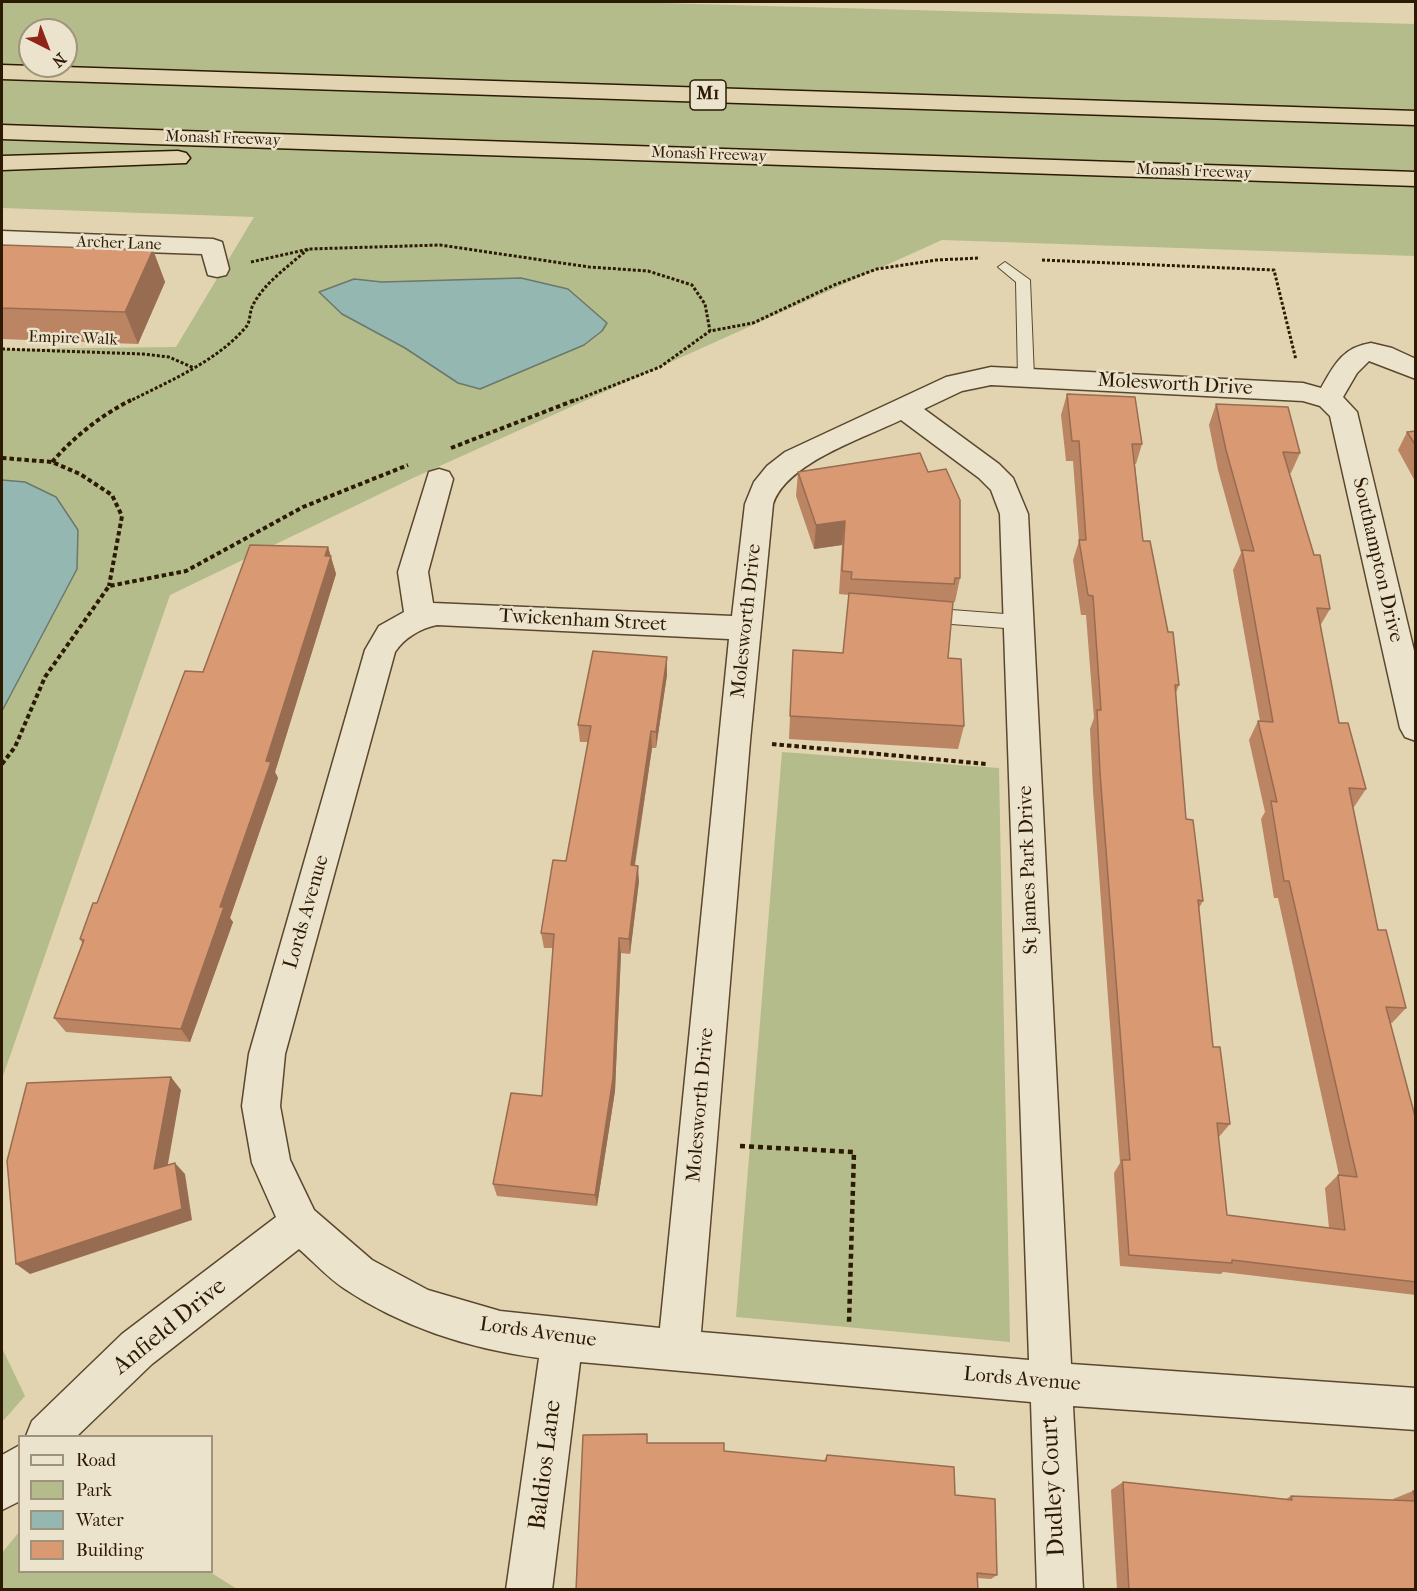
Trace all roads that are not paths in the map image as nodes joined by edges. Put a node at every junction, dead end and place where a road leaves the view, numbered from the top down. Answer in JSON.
{"nodes":[{"id":1,"x":2,"y":72,"type":"edge"},
{"id":2,"x":1416,"y":118,"type":"edge"},
{"id":3,"x":2,"y":132,"type":"edge"},
{"id":4,"x":512,"y":149,"type":"junction"},
{"id":5,"x":2,"y":163,"type":"edge"},
{"id":6,"x":1416,"y":179,"type":"edge"},
{"id":7,"x":2,"y":239,"type":"edge"},
{"id":8,"x":1005,"y":267,"type":"dead end"},
{"id":9,"x":217,"y":269,"type":"road end"},
{"id":10,"x":1416,"y":370,"type":"edge"},
{"id":11,"x":1026,"y":377,"type":"junction"},
{"id":12,"x":1329,"y":399,"type":"junction"},
{"id":13,"x":904,"y":408,"type":"junction"},
{"id":14,"x":435,"y":463,"type":"road end"},
{"id":15,"x":912,"y":614,"type":"edge"},
{"id":16,"x":420,"y":617,"type":"junction"},
{"id":17,"x":1018,"y":622,"type":"junction"},
{"id":18,"x":747,"y":628,"type":"junction"},
{"id":19,"x":1416,"y":728,"type":"edge"},
{"id":20,"x":300,"y":1224,"type":"junction"},
{"id":21,"x":562,"y":1340,"type":"junction"},
{"id":22,"x":679,"y":1349,"type":"junction"},
{"id":23,"x":1049,"y":1383,"type":"junction"},
{"id":24,"x":1416,"y":1409,"type":"edge"},
{"id":25,"x":49,"y":1435,"type":"edge"},
{"id":26,"x":18,"y":1468,"type":"edge"},
{"id":27,"x":2,"y":1488,"type":"edge"},
{"id":28,"x":529,"y":1590,"type":"edge"},
{"id":29,"x":1060,"y":1590,"type":"edge"}],
"edges":[{"from":1,"to":2,"type":"highway","number":"M1"},
{"from":3,"to":4,"type":"highway","name":"Monash Freeway"},
{"from":4,"to":5,"type":"highway"},
{"from":4,"to":6,"type":"highway","name":"Monash Freeway"},
{"from":7,"to":9,"type":"street","name":"Archer Lane"},
{"from":8,"to":11,"type":"lane"},
{"from":10,"to":12,"type":"street"},
{"from":11,"to":12,"type":"street","name":"Molesworth Drive"},
{"from":11,"to":13,"type":"street","name":"Molesworth Drive"},
{"from":12,"to":19,"type":"street","name":"Southampton Drive"},
{"from":13,"to":17,"type":"street","name":"St James Park Drive"},
{"from":13,"to":18,"type":"street","name":"Molesworth Drive"},
{"from":14,"to":16,"type":"street"},
{"from":15,"to":17,"type":"lane"},
{"from":16,"to":18,"type":"street","name":"Twickenham Street"},
{"from":16,"to":20,"type":"street","name":"Lords Avenue"},
{"from":17,"to":23,"type":"street","name":"St James Park Drive"},
{"from":18,"to":22,"type":"street","name":"Molesworth Drive"},
{"from":20,"to":21,"type":"street","name":"Lords Avenue"},
{"from":20,"to":25,"type":"street","name":"Anfield Drive"},
{"from":21,"to":22,"type":"street","name":"Lords Avenue"},
{"from":21,"to":28,"type":"street","name":"Baldios Lane"},
{"from":22,"to":23,"type":"street","name":"Lords Avenue"},
{"from":23,"to":24,"type":"street","name":"Lords Avenue"},
{"from":23,"to":29,"type":"street","name":"Dudley Court"},
{"from":26,"to":27,"type":"street"}]}
